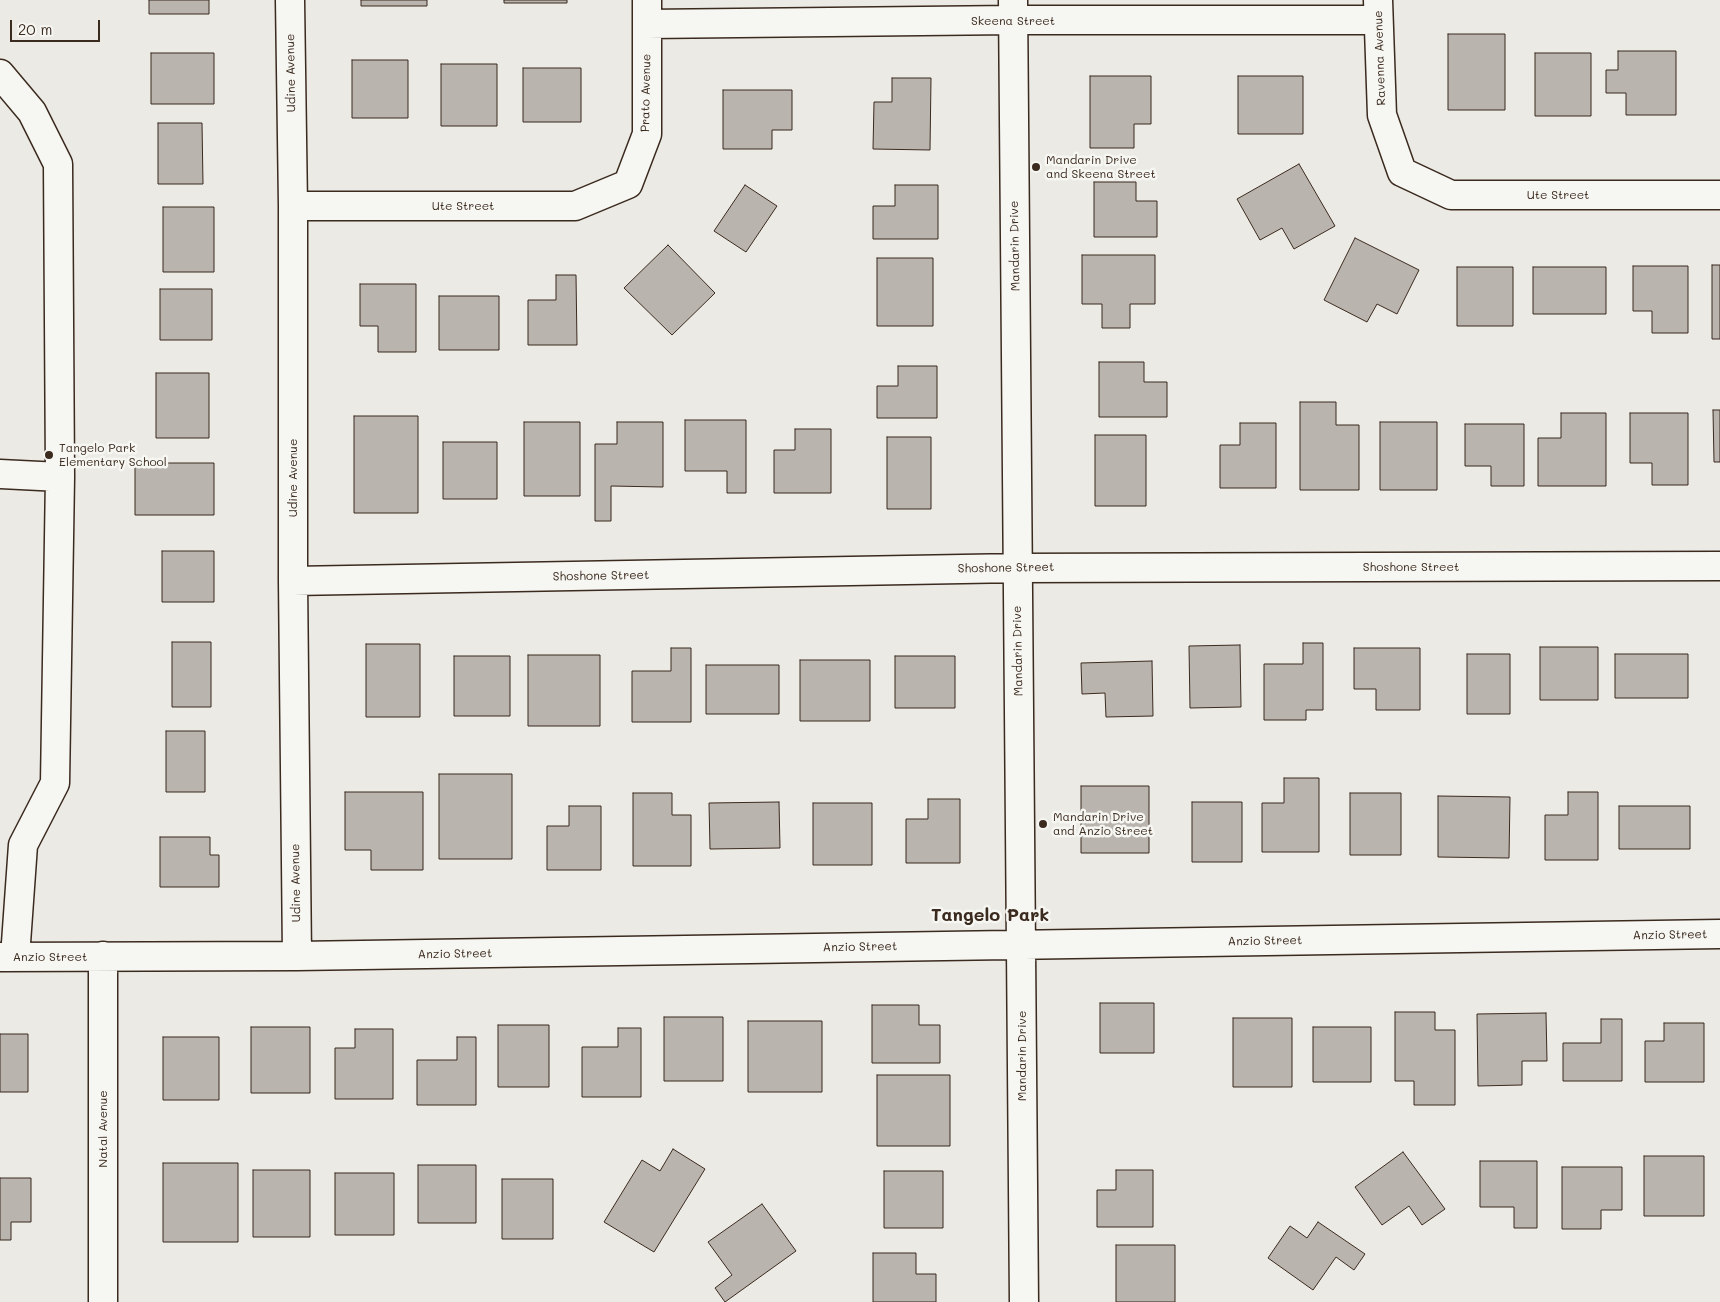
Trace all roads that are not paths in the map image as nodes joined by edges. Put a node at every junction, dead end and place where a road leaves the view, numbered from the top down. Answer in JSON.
{"nodes":[{"id":1,"x":290,"y":0,"type":"edge"},
{"id":2,"x":1013,"y":10,"type":"edge"},
{"id":3,"x":1378,"y":10,"type":"edge"},
{"id":4,"x":647,"y":12,"type":"edge"},
{"id":5,"x":0,"y":74,"type":"edge"},
{"id":6,"x":1402,"y":172,"type":"joint"},
{"id":7,"x":628,"y":184,"type":"joint"},
{"id":8,"x":1720,"y":195,"type":"edge"},
{"id":9,"x":293,"y":206,"type":"junction"},
{"id":10,"x":0,"y":474,"type":"edge"},
{"id":11,"x":60,"y":477,"type":"junction"},
{"id":12,"x":1720,"y":566,"type":"edge"},
{"id":13,"x":1018,"y":568,"type":"junction"},
{"id":14,"x":293,"y":581,"type":"junction"},
{"id":15,"x":1720,"y":934,"type":"edge"},
{"id":16,"x":1021,"y":945,"type":"junction"},
{"id":17,"x":102,"y":956,"type":"junction"},
{"id":18,"x":297,"y":956,"type":"junction"},
{"id":19,"x":8,"y":957,"type":"edge"},
{"id":20,"x":103,"y":1302,"type":"edge"},
{"id":21,"x":1024,"y":1302,"type":"edge"}],
"edges":[{"from":1,"to":9,"type":"street","name":"Udine Avenue"},
{"from":2,"to":3,"type":"street","name":"Skeena Street"},
{"from":2,"to":4,"type":"street","name":"Skeena Street"},
{"from":2,"to":13,"type":"street","name":"Mandarin Drive"},
{"from":3,"to":6,"type":"street","name":"Ravenna Avenue"},
{"from":4,"to":7,"type":"street","name":"Prato Avenue"},
{"from":5,"to":11,"type":"street"},
{"from":6,"to":8,"type":"street","name":"Ute Street"},
{"from":7,"to":9,"type":"street","name":"Ute Street"},
{"from":9,"to":14,"type":"street","name":"Udine Avenue"},
{"from":10,"to":11,"type":"street"},
{"from":11,"to":19,"type":"street"},
{"from":12,"to":13,"type":"street","name":"Shoshone Street"},
{"from":13,"to":14,"type":"street","name":"Shoshone Street"},
{"from":13,"to":16,"type":"street","name":"Mandarin Drive"},
{"from":14,"to":18,"type":"street","name":"Udine Avenue"},
{"from":15,"to":16,"type":"street","name":"Anzio Street"},
{"from":16,"to":18,"type":"street","name":"Anzio Street"},
{"from":16,"to":21,"type":"street","name":"Mandarin Drive"},
{"from":17,"to":18,"type":"street","name":"Anzio Street"},
{"from":17,"to":19,"type":"street","name":"Anzio Street"},
{"from":17,"to":20,"type":"street","name":"Natal Avenue"}]}
